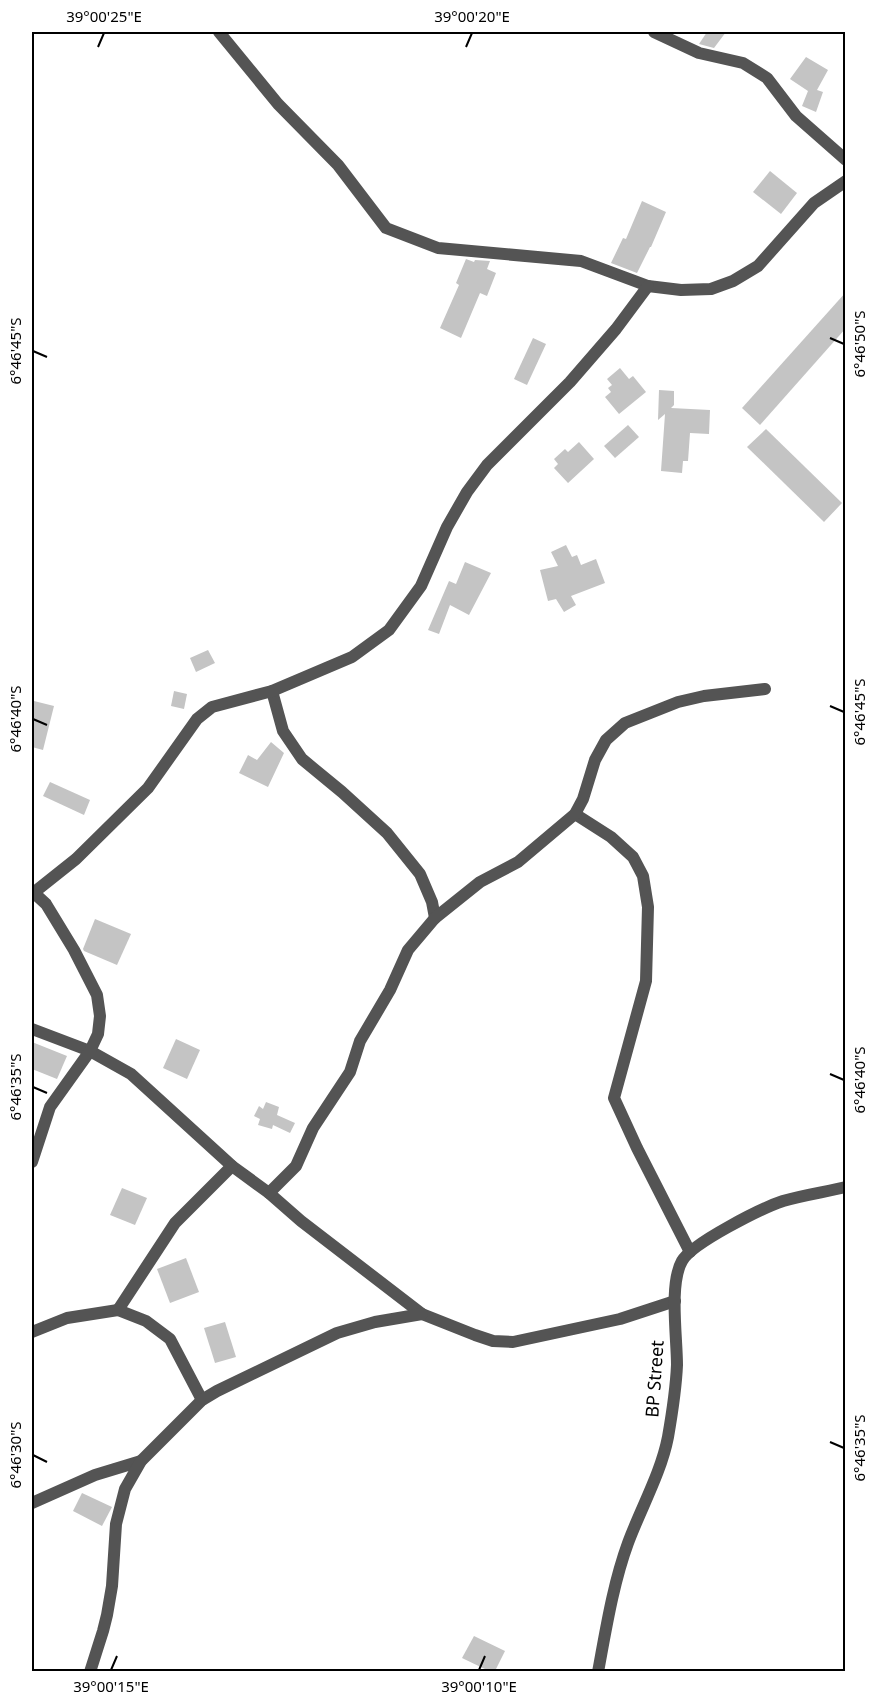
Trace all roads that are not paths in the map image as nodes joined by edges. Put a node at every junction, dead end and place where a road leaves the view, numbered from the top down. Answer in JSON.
{"nodes":[{"id":1,"x":219,"y":32,"type":"edge"},
{"id":2,"x":654,"y":32,"type":"edge"},
{"id":3,"x":846,"y":160,"type":"edge"},
{"id":4,"x":846,"y":181,"type":"edge"},
{"id":5,"x":648,"y":286,"type":"junction"},
{"id":6,"x":765,"y":689,"type":"dead end"},
{"id":7,"x":272,"y":691,"type":"junction"},
{"id":8,"x":575,"y":814,"type":"junction"},
{"id":9,"x":32,"y":893,"type":"edge"},
{"id":10,"x":435,"y":918,"type":"junction"},
{"id":11,"x":32,"y":1029,"type":"edge"},
{"id":12,"x":90,"y":1051,"type":"junction"},
{"id":13,"x":32,"y":1162,"type":"edge"},
{"id":14,"x":232,"y":1166,"type":"junction"},
{"id":15,"x":846,"y":1187,"type":"edge"},
{"id":16,"x":269,"y":1193,"type":"junction"},
{"id":17,"x":690,"y":1252,"type":"junction"},
{"id":18,"x":675,"y":1301,"type":"junction"},
{"id":19,"x":118,"y":1310,"type":"junction"},
{"id":20,"x":422,"y":1314,"type":"junction"},
{"id":21,"x":33,"y":1328,"type":"edge"},
{"id":22,"x":202,"y":1400,"type":"junction"},
{"id":23,"x":141,"y":1461,"type":"junction"},
{"id":24,"x":32,"y":1503,"type":"edge"},
{"id":25,"x":90,"y":1671,"type":"edge"},
{"id":26,"x":598,"y":1671,"type":"edge"}],
"edges":[{"from":1,"to":5,"type":"street"},
{"from":2,"to":3,"type":"street"},
{"from":4,"to":5,"type":"street"},
{"from":5,"to":7,"type":"street"},
{"from":6,"to":8,"type":"street"},
{"from":7,"to":9,"type":"street"},
{"from":7,"to":10,"type":"street"},
{"from":8,"to":10,"type":"street"},
{"from":8,"to":17,"type":"street"},
{"from":9,"to":12,"type":"street"},
{"from":10,"to":16,"type":"street"},
{"from":11,"to":12,"type":"street"},
{"from":12,"to":13,"type":"street"},
{"from":12,"to":14,"type":"street"},
{"from":14,"to":16,"type":"street"},
{"from":14,"to":19,"type":"street"},
{"from":15,"to":17,"type":"street"},
{"from":16,"to":20,"type":"street"},
{"from":17,"to":18,"type":"street","name":"BP Street"},
{"from":18,"to":20,"type":"street"},
{"from":18,"to":26,"type":"street","name":"BP Street"},
{"from":19,"to":21,"type":"street"},
{"from":19,"to":22,"type":"street"},
{"from":20,"to":22,"type":"street"},
{"from":22,"to":23,"type":"street"},
{"from":23,"to":24,"type":"street"},
{"from":23,"to":25,"type":"street"}]}
